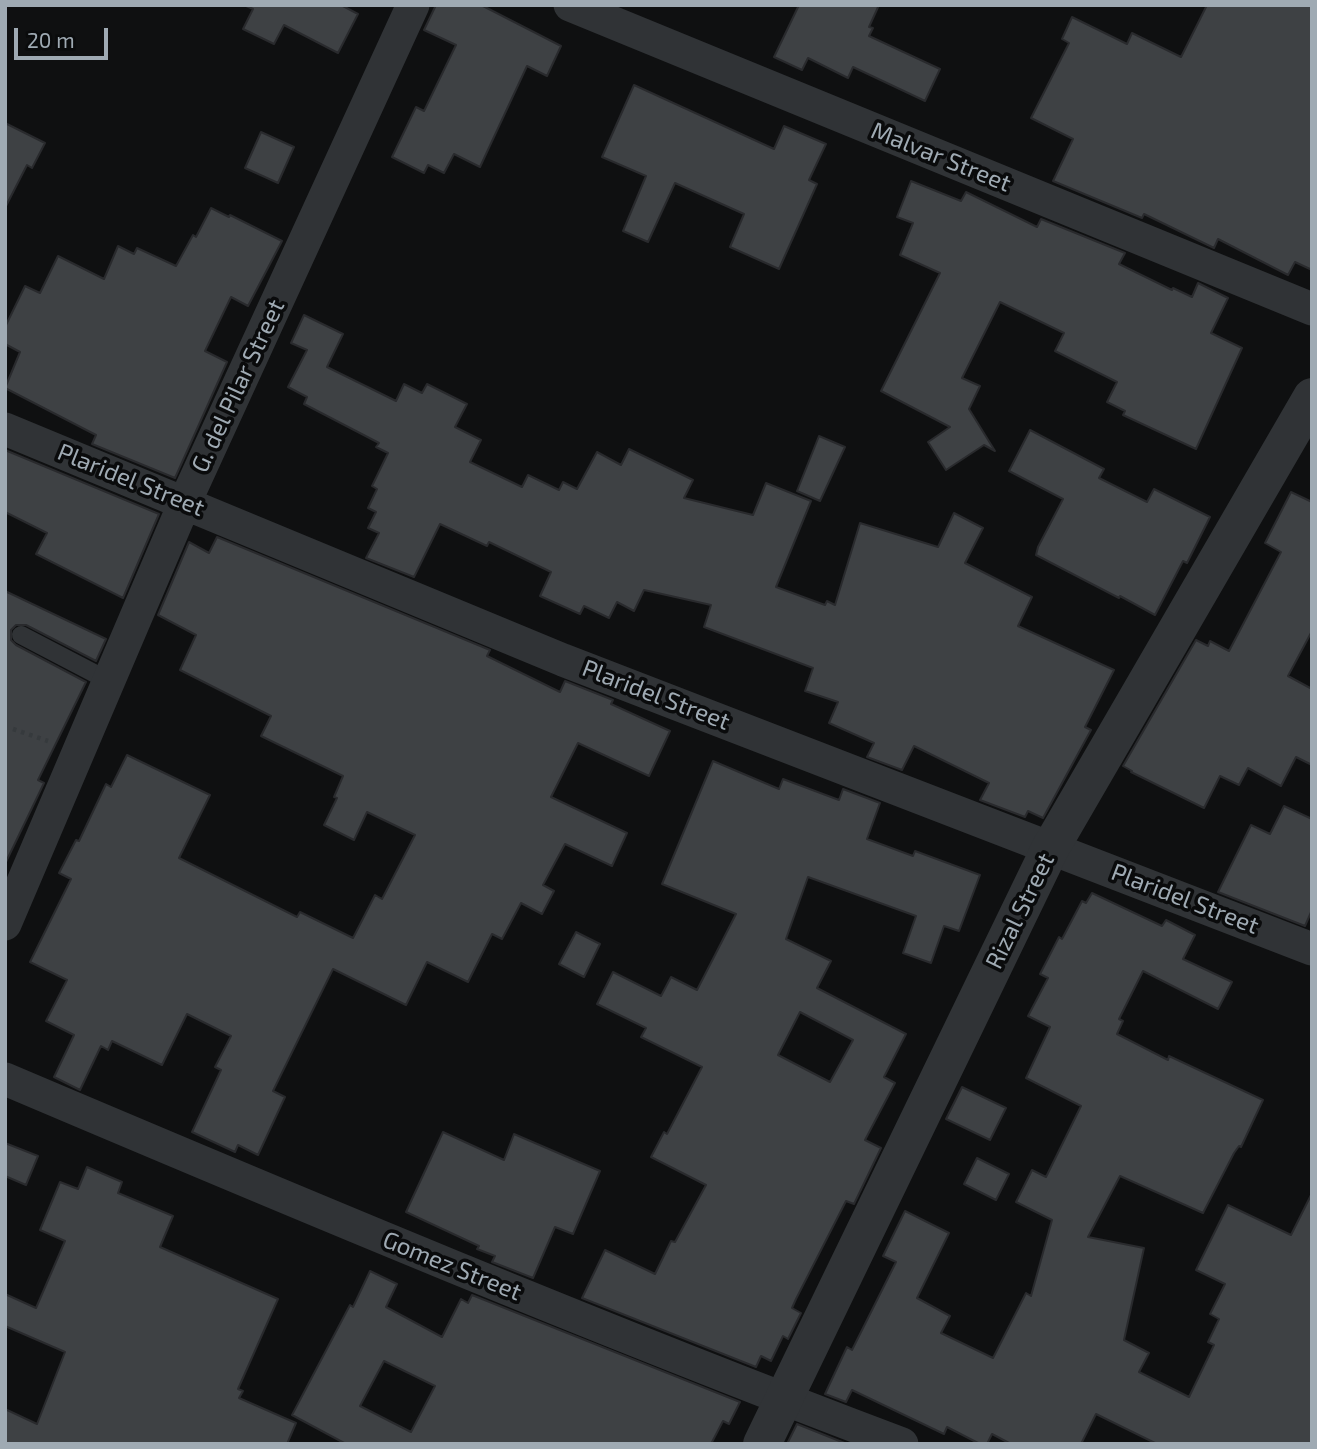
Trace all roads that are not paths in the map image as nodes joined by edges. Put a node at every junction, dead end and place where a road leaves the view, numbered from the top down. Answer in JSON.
{"nodes":[{"id":1,"x":413,"y":5,"type":"edge"},
{"id":2,"x":569,"y":5,"type":"edge"},
{"id":3,"x":1312,"y":309,"type":"edge"},
{"id":4,"x":1312,"y":397,"type":"edge"},
{"id":5,"x":5,"y":429,"type":"edge"},
{"id":6,"x":185,"y":502,"type":"junction"},
{"id":7,"x":21,"y":635,"type":"dead end"},
{"id":8,"x":109,"y":681,"type":"junction"},
{"id":9,"x":1051,"y":847,"type":"junction"},
{"id":10,"x":5,"y":923,"type":"edge"},
{"id":11,"x":1312,"y":949,"type":"edge"},
{"id":12,"x":5,"y":1079,"type":"edge"},
{"id":13,"x":784,"y":1399,"type":"junction"},
{"id":14,"x":762,"y":1444,"type":"edge"},
{"id":15,"x":902,"y":1444,"type":"edge"}],
"edges":[{"from":1,"to":6,"type":"street","name":"G. del Pilar Street"},
{"from":2,"to":3,"type":"street","name":"Malvar Street"},
{"from":4,"to":9,"type":"street","name":"Rizal Street"},
{"from":5,"to":6,"type":"street","name":"Plaridel Street"},
{"from":6,"to":8,"type":"street","name":"G. del Pilar Street"},
{"from":6,"to":9,"type":"street","name":"Plaridel Street"},
{"from":7,"to":8,"type":"lane"},
{"from":8,"to":10,"type":"street","name":"G. del Pilar Street"},
{"from":9,"to":11,"type":"street","name":"Plaridel Street"},
{"from":9,"to":13,"type":"street","name":"Rizal Street"},
{"from":12,"to":13,"type":"street","name":"Gomez Street"},
{"from":13,"to":14,"type":"street","name":"Rizal Street"},
{"from":13,"to":15,"type":"street","name":"Gomez Street"}]}
